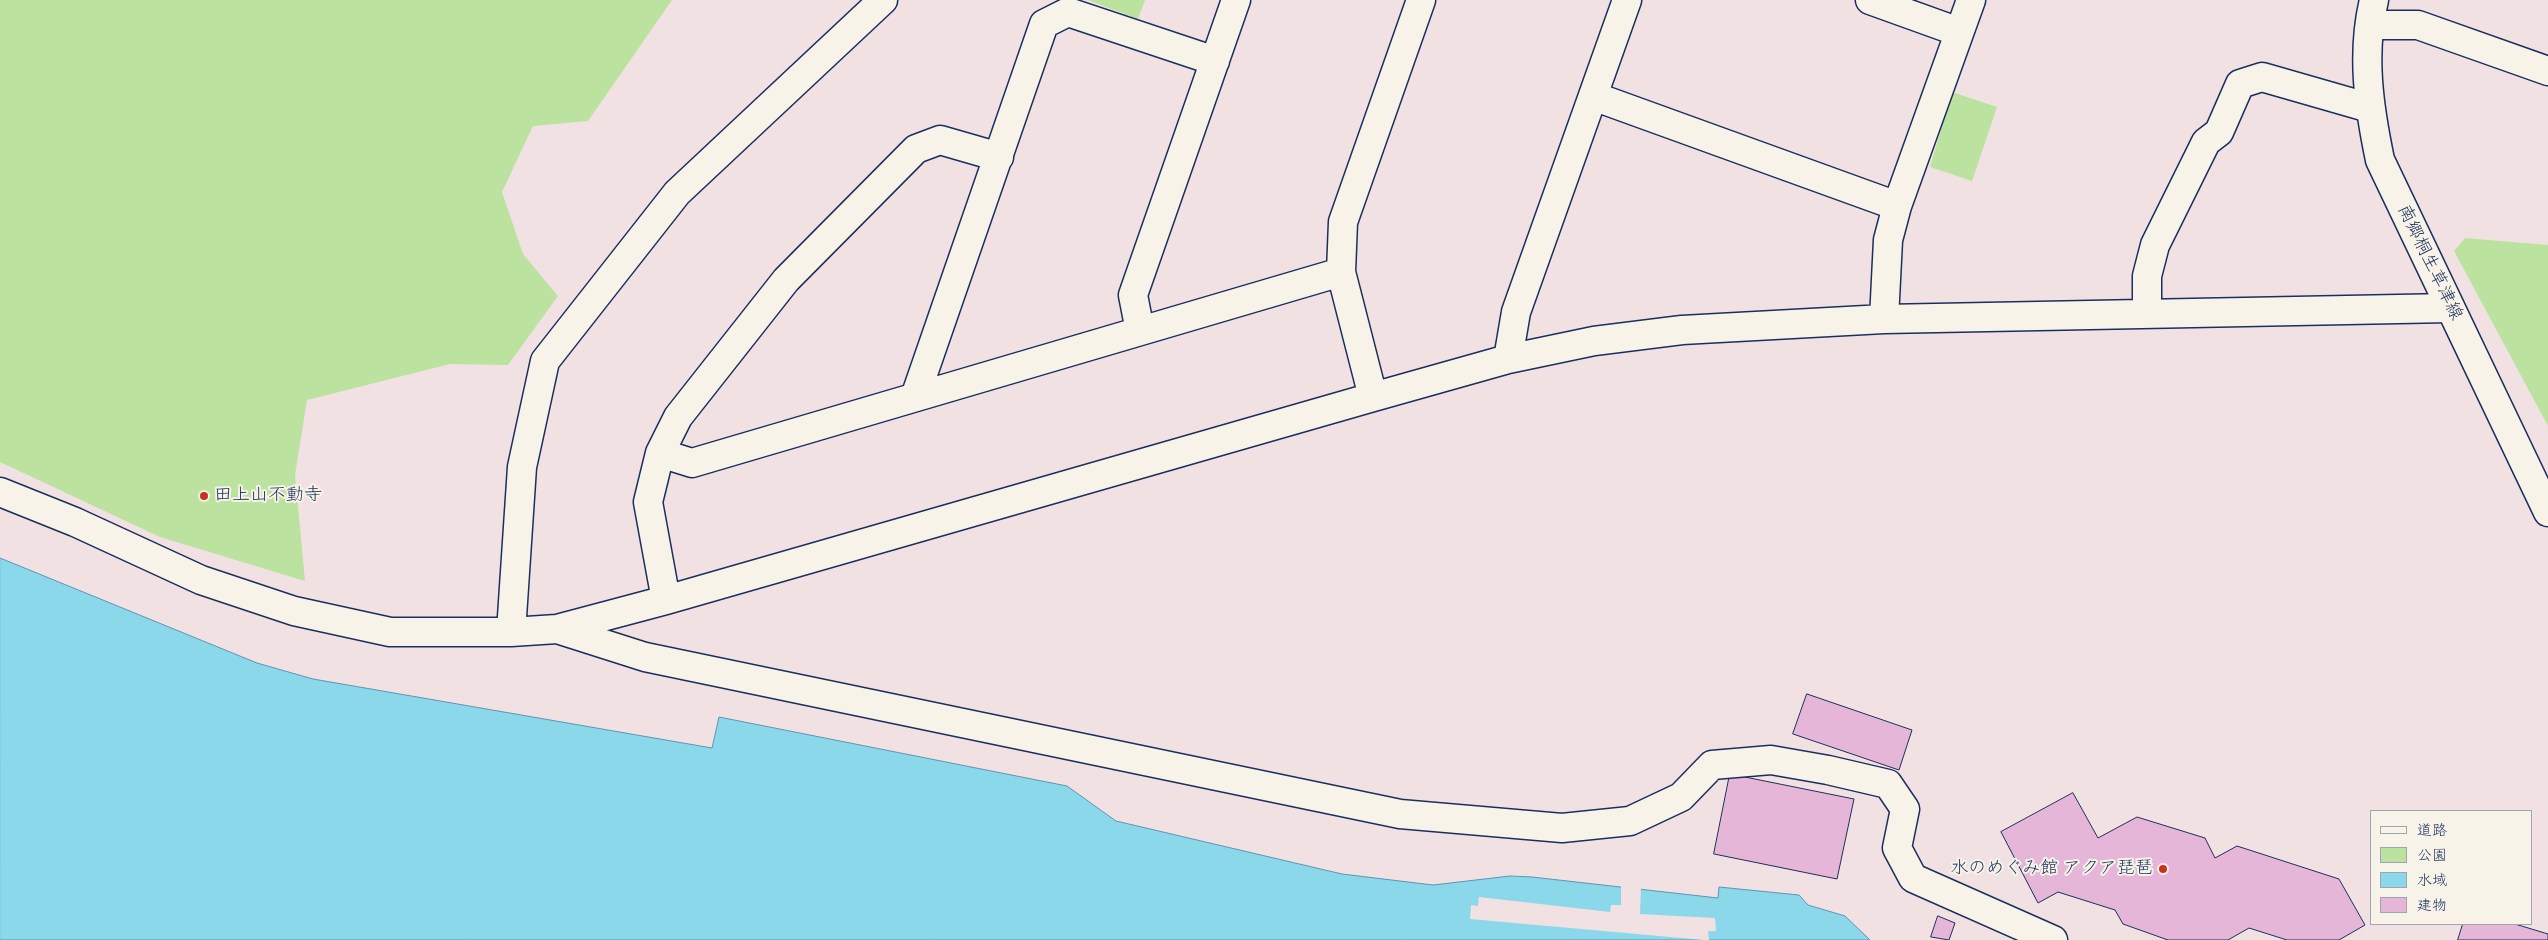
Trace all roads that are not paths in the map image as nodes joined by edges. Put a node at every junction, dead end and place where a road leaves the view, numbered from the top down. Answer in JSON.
{"nodes":[{"id":1,"x":883,"y":0,"type":"edge"},
{"id":2,"x":1236,"y":0,"type":"edge"},
{"id":3,"x":1421,"y":0,"type":"edge"},
{"id":4,"x":1627,"y":0,"type":"edge"},
{"id":5,"x":1870,"y":0,"type":"edge"},
{"id":6,"x":1971,"y":0,"type":"edge"},
{"id":7,"x":2372,"y":12,"type":"edge"},
{"id":8,"x":1960,"y":32,"type":"junction"},
{"id":9,"x":1215,"y":61,"type":"junction"},
{"id":10,"x":2548,"y":71,"type":"edge"},
{"id":11,"x":1593,"y":96,"type":"junction"},
{"id":12,"x":2370,"y":108,"type":"junction"},
{"id":13,"x":999,"y":157,"type":"junction"},
{"id":14,"x":1897,"y":206,"type":"junction"},
{"id":15,"x":1341,"y":272,"type":"junction"},
{"id":16,"x":2450,"y":308,"type":"junction"},
{"id":17,"x":2147,"y":314,"type":"junction"},
{"id":18,"x":1884,"y":319,"type":"junction"},
{"id":19,"x":1140,"y":331,"type":"junction"},
{"id":20,"x":1508,"y":360,"type":"junction"},
{"id":21,"x":916,"y":397,"type":"junction"},
{"id":22,"x":1373,"y":397,"type":"junction"},
{"id":23,"x":660,"y":453,"type":"junction"},
{"id":24,"x":0,"y":492,"type":"edge"},
{"id":25,"x":2548,"y":512,"type":"edge"},
{"id":26,"x":666,"y":600,"type":"junction"},
{"id":27,"x":557,"y":629,"type":"junction"},
{"id":28,"x":511,"y":632,"type":"junction"},
{"id":29,"x":2053,"y":940,"type":"edge"}],
"edges":[{"from":1,"to":28,"type":"street"},
{"from":2,"to":9,"type":"street"},
{"from":3,"to":15,"type":"street"},
{"from":4,"to":11,"type":"street"},
{"from":5,"to":8,"type":"street"},
{"from":6,"to":8,"type":"street"},
{"from":7,"to":10,"type":"street"},
{"from":7,"to":12,"type":"street","name":"南郷桐生草津線"},
{"from":8,"to":14,"type":"street"},
{"from":9,"to":13,"type":"street"},
{"from":9,"to":19,"type":"street"},
{"from":11,"to":14,"type":"street"},
{"from":11,"to":20,"type":"street"},
{"from":12,"to":16,"type":"street","name":"南郷桐生草津線"},
{"from":12,"to":17,"type":"street"},
{"from":13,"to":21,"type":"street"},
{"from":13,"to":23,"type":"street"},
{"from":14,"to":18,"type":"street"},
{"from":15,"to":19,"type":"street"},
{"from":15,"to":22,"type":"street"},
{"from":16,"to":17,"type":"street"},
{"from":16,"to":25,"type":"street","name":"南郷桐生草津線"},
{"from":17,"to":18,"type":"street"},
{"from":18,"to":20,"type":"street"},
{"from":19,"to":21,"type":"street"},
{"from":20,"to":22,"type":"street"},
{"from":21,"to":23,"type":"street"},
{"from":22,"to":26,"type":"street"},
{"from":23,"to":26,"type":"street"},
{"from":24,"to":28,"type":"street"},
{"from":26,"to":27,"type":"street"},
{"from":27,"to":28,"type":"street"},
{"from":27,"to":29,"type":"street"}]}
